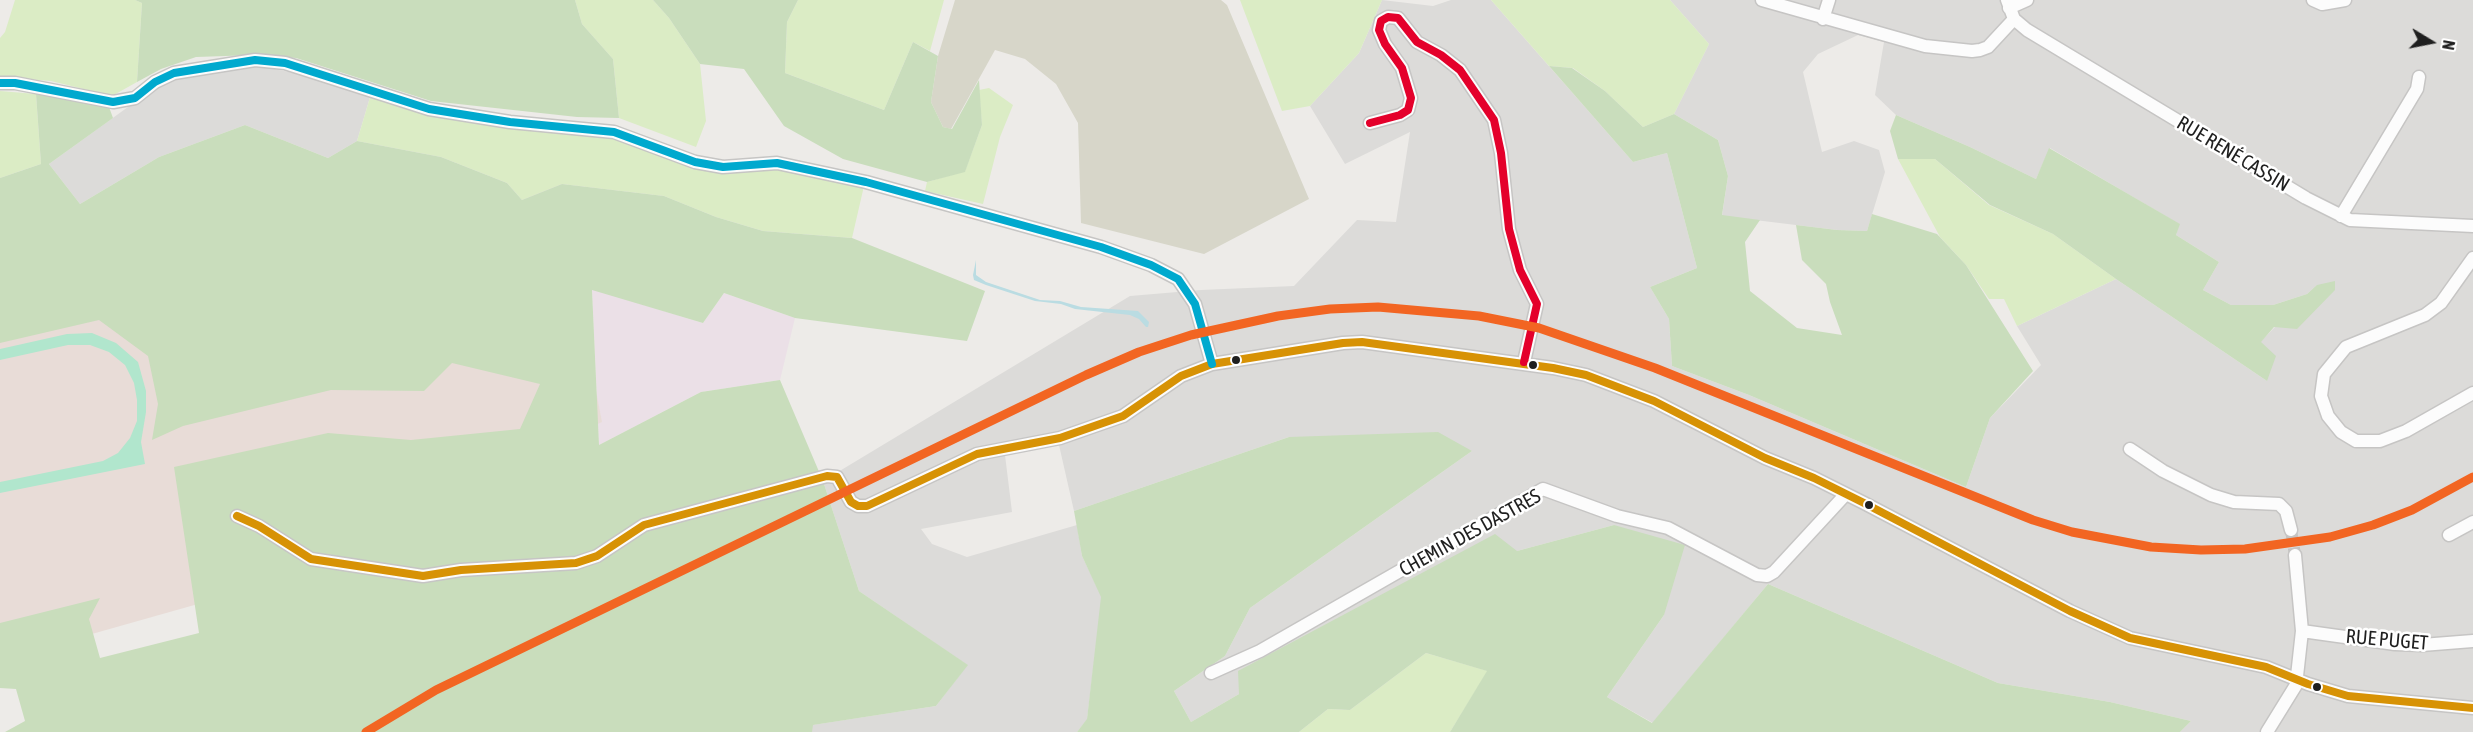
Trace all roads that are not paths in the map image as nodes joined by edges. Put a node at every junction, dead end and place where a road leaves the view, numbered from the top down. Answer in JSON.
{"nodes":[{"id":1,"x":1762,"y":0,"type":"edge"},
{"id":2,"x":1829,"y":0,"type":"edge"},
{"id":3,"x":2027,"y":0,"type":"edge"},
{"id":4,"x":2313,"y":0,"type":"edge"},
{"id":5,"x":2345,"y":0,"type":"edge"},
{"id":6,"x":2010,"y":9,"type":"edge"},
{"id":7,"x":1822,"y":19,"type":"junction"},
{"id":8,"x":2419,"y":77,"type":"dead end"},
{"id":9,"x":0,"y":83,"type":"edge"},
{"id":10,"x":1370,"y":123,"type":"dead end"},
{"id":11,"x":2341,"y":216,"type":"junction"},
{"id":12,"x":2473,"y":226,"type":"edge"},
{"id":13,"x":2473,"y":258,"type":"edge"},
{"id":14,"x":1524,"y":362,"type":"junction"},
{"id":15,"x":1212,"y":364,"type":"junction"},
{"id":16,"x":2473,"y":393,"type":"edge"},
{"id":17,"x":2130,"y":449,"type":"dead end"},
{"id":18,"x":1846,"y":494,"type":"junction"},
{"id":19,"x":237,"y":516,"type":"dead end"},
{"id":20,"x":2473,"y":522,"type":"edge"},
{"id":21,"x":2290,"y":530,"type":"tunnel mouth"},
{"id":22,"x":2449,"y":535,"type":"dead end"},
{"id":23,"x":2295,"y":555,"type":"tunnel mouth"},
{"id":24,"x":2302,"y":631,"type":"junction"},
{"id":25,"x":2473,"y":641,"type":"edge"},
{"id":26,"x":1211,"y":673,"type":"dead end"},
{"id":27,"x":2296,"y":679,"type":"junction"},
{"id":28,"x":2473,"y":708,"type":"edge"},
{"id":29,"x":2266,"y":732,"type":"edge"}],
"edges":[{"from":1,"to":7,"type":"street"},
{"from":2,"to":7,"type":"street"},
{"from":3,"to":6,"type":"street"},
{"from":4,"to":5,"type":"street"},
{"from":6,"to":7,"type":"street"},
{"from":6,"to":11,"type":"street","name":"RUE RENÉ CASSIN"},
{"from":8,"to":11,"type":"street"},
{"from":9,"to":15,"type":"street"},
{"from":10,"to":14,"type":"street"},
{"from":11,"to":12,"type":"street","name":"RUE RENÉ CASSIN"},
{"from":13,"to":16,"type":"street"},
{"from":14,"to":15,"type":"street"},
{"from":14,"to":18,"type":"street"},
{"from":15,"to":19,"type":"street"},
{"from":17,"to":21,"type":"street"},
{"from":18,"to":26,"type":"street","name":"CHEMIN DES DASTRES"},
{"from":18,"to":27,"type":"street"},
{"from":20,"to":22,"type":"street"},
{"from":23,"to":24,"type":"street"},
{"from":24,"to":25,"type":"street","name":"RUE PUGET"},
{"from":24,"to":27,"type":"street"},
{"from":27,"to":28,"type":"street"},
{"from":27,"to":29,"type":"street"}]}
